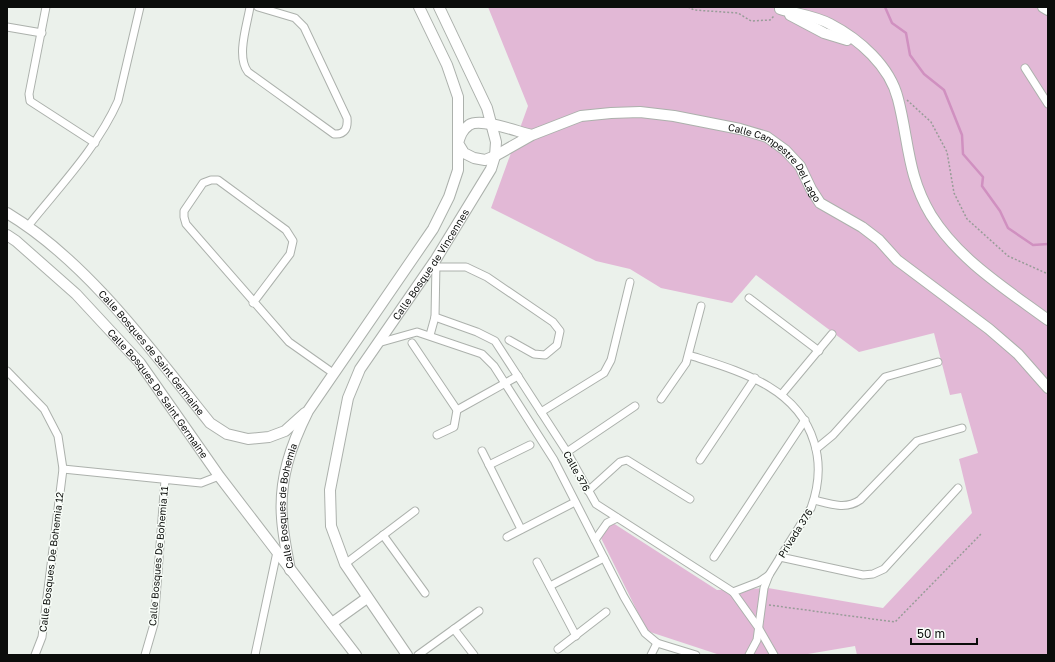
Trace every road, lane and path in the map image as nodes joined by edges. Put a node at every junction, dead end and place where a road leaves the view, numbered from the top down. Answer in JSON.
{"nodes":[{"id":1,"x":46,"y":7,"type":"edge"},
{"id":2,"x":140,"y":7,"type":"edge"},
{"id":3,"x":250,"y":7,"type":"edge"},
{"id":4,"x":258,"y":7,"type":"edge"},
{"id":5,"x":419,"y":7,"type":"edge"},
{"id":6,"x":439,"y":7,"type":"edge"},
{"id":7,"x":688,"y":7,"type":"edge"},
{"id":8,"x":1043,"y":7,"type":"edge"},
{"id":9,"x":778,"y":8,"type":"edge"},
{"id":10,"x":1048,"y":10,"type":"edge"},
{"id":11,"x":7,"y":27,"type":"edge"},
{"id":12,"x":42,"y":33,"type":"junction"},
{"id":13,"x":1025,"y":68,"type":"dead end"},
{"id":14,"x":898,"y":98,"type":"junction"},
{"id":15,"x":1048,"y":104,"type":"edge"},
{"id":16,"x":491,"y":125,"type":"junction"},
{"id":17,"x":532,"y":136,"type":"junction"},
{"id":18,"x":96,"y":144,"type":"junction"},
{"id":19,"x":458,"y":144,"type":"junction"},
{"id":20,"x":495,"y":156,"type":"junction"},
{"id":21,"x":7,"y":213,"type":"edge"},
{"id":22,"x":28,"y":226,"type":"junction"},
{"id":23,"x":7,"y":235,"type":"edge"},
{"id":24,"x":436,"y":263,"type":"junction"},
{"id":25,"x":1048,"y":274,"type":"edge"},
{"id":26,"x":630,"y":282,"type":"dead end"},
{"id":27,"x":749,"y":298,"type":"dead end"},
{"id":28,"x":253,"y":303,"type":"junction"},
{"id":29,"x":701,"y":306,"type":"dead end"},
{"id":30,"x":435,"y":317,"type":"junction"},
{"id":31,"x":1048,"y":320,"type":"edge"},
{"id":32,"x":832,"y":334,"type":"dead end"},
{"id":33,"x":430,"y":335,"type":"junction"},
{"id":34,"x":509,"y":340,"type":"dead end"},
{"id":35,"x":376,"y":343,"type":"junction"},
{"id":36,"x":412,"y":343,"type":"dead end"},
{"id":37,"x":819,"y":351,"type":"junction"},
{"id":38,"x":689,"y":354,"type":"junction"},
{"id":39,"x":938,"y":362,"type":"dead end"},
{"id":40,"x":7,"y":371,"type":"edge"},
{"id":41,"x":333,"y":373,"type":"junction"},
{"id":42,"x":518,"y":376,"type":"junction"},
{"id":43,"x":755,"y":378,"type":"junction"},
{"id":44,"x":506,"y":383,"type":"junction"},
{"id":45,"x":1048,"y":388,"type":"edge"},
{"id":46,"x":782,"y":394,"type":"junction"},
{"id":47,"x":661,"y":399,"type":"dead end"},
{"id":48,"x":635,"y":406,"type":"dead end"},
{"id":49,"x":456,"y":410,"type":"junction"},
{"id":50,"x":308,"y":411,"type":"junction"},
{"id":51,"x":541,"y":412,"type":"junction"},
{"id":52,"x":805,"y":420,"type":"junction"},
{"id":53,"x":962,"y":428,"type":"dead end"},
{"id":54,"x":437,"y":435,"type":"dead end"},
{"id":55,"x":530,"y":445,"type":"dead end"},
{"id":56,"x":816,"y":449,"type":"junction"},
{"id":57,"x":482,"y":452,"type":"dead end"},
{"id":58,"x":567,"y":452,"type":"junction"},
{"id":59,"x":700,"y":460,"type":"dead end"},
{"id":60,"x":488,"y":465,"type":"junction"},
{"id":61,"x":62,"y":469,"type":"junction"},
{"id":62,"x":219,"y":476,"type":"junction"},
{"id":63,"x":165,"y":480,"type":"junction"},
{"id":64,"x":958,"y":488,"type":"dead end"},
{"id":65,"x":588,"y":491,"type":"junction"},
{"id":66,"x":690,"y":499,"type":"dead end"},
{"id":67,"x":814,"y":500,"type":"junction"},
{"id":68,"x":576,"y":502,"type":"junction"},
{"id":69,"x":414,"y":512,"type":"dead end"},
{"id":70,"x":617,"y":518,"type":"junction"},
{"id":71,"x":521,"y":529,"type":"junction"},
{"id":72,"x":981,"y":534,"type":"dead end"},
{"id":73,"x":383,"y":535,"type":"junction"},
{"id":74,"x":507,"y":537,"type":"dead end"},
{"id":75,"x":595,"y":540,"type":"junction"},
{"id":76,"x":277,"y":552,"type":"junction"},
{"id":77,"x":714,"y":557,"type":"dead end"},
{"id":78,"x":780,"y":557,"type":"junction"},
{"id":79,"x":604,"y":558,"type":"junction"},
{"id":80,"x":537,"y":562,"type":"dead end"},
{"id":81,"x":345,"y":564,"type":"junction"},
{"id":82,"x":290,"y":570,"type":"junction"},
{"id":83,"x":769,"y":574,"type":"junction"},
{"id":84,"x":550,"y":586,"type":"junction"},
{"id":85,"x":733,"y":592,"type":"junction"},
{"id":86,"x":425,"y":594,"type":"dead end"},
{"id":87,"x":367,"y":598,"type":"junction"},
{"id":88,"x":761,"y":604,"type":"junction"},
{"id":89,"x":479,"y":611,"type":"dead end"},
{"id":90,"x":606,"y":612,"type":"dead end"},
{"id":91,"x":332,"y":623,"type":"junction"},
{"id":92,"x":758,"y":627,"type":"junction"},
{"id":93,"x":454,"y":629,"type":"junction"},
{"id":94,"x":576,"y":636,"type":"junction"},
{"id":95,"x":657,"y":643,"type":"junction"},
{"id":96,"x":558,"y":649,"type":"dead end"},
{"id":97,"x":35,"y":655,"type":"edge"},
{"id":98,"x":145,"y":655,"type":"edge"},
{"id":99,"x":255,"y":655,"type":"edge"},
{"id":100,"x":356,"y":655,"type":"edge"},
{"id":101,"x":407,"y":655,"type":"edge"},
{"id":102,"x":418,"y":655,"type":"edge"},
{"id":103,"x":474,"y":655,"type":"edge"},
{"id":104,"x":651,"y":655,"type":"edge"},
{"id":105,"x":696,"y":655,"type":"edge"},
{"id":106,"x":749,"y":655,"type":"edge"},
{"id":107,"x":774,"y":655,"type":"edge"}],
"edges":[{"from":1,"to":12,"type":"street"},
{"from":2,"to":18,"type":"street"},
{"from":3,"to":4,"type":"street"},
{"from":5,"to":19,"type":"main road","name":"Calle Bosque de Vincennes"},
{"from":6,"to":16,"type":"main road","name":"Calle Bosque de Vincennes"},
{"from":7,"to":9,"type":"path"},
{"from":8,"to":10,"type":"main road"},
{"from":9,"to":14,"type":"main road"},
{"from":11,"to":12,"type":"street"},
{"from":12,"to":18,"type":"street"},
{"from":13,"to":15,"type":"street"},
{"from":14,"to":25,"type":"path"},
{"from":14,"to":31,"type":"main road"},
{"from":16,"to":17,"type":"main road"},
{"from":16,"to":19,"type":"main road"},
{"from":16,"to":20,"type":"main road","name":"Calle Bosque de Vincennes"},
{"from":17,"to":20,"type":"main road","name":"Calle Campestre Del Lago"},
{"from":17,"to":45,"type":"main road","name":"Calle Campestre Del Lago"},
{"from":18,"to":22,"type":"street"},
{"from":19,"to":20,"type":"main road","name":"Calle Campestre Del Lago"},
{"from":19,"to":41,"type":"main road","name":"Calle Bosque de Vincennes"},
{"from":20,"to":24,"type":"main road","name":"Calle Bosque de Vincennes"},
{"from":21,"to":22,"type":"main road","name":"Calle Bosques de Saint Germaine"},
{"from":22,"to":50,"type":"main road","name":"Calle Bosques de Saint Germaine"},
{"from":23,"to":62,"type":"main road","name":"Calle Bosques De Saint Germaine"},
{"from":24,"to":30,"type":"street"},
{"from":24,"to":34,"type":"street"},
{"from":24,"to":35,"type":"main road","name":"Calle Bosque de Vincennes"},
{"from":26,"to":51,"type":"street"},
{"from":27,"to":37,"type":"street"},
{"from":28,"to":28,"type":"street"},
{"from":28,"to":41,"type":"street"},
{"from":29,"to":38,"type":"street"},
{"from":30,"to":33,"type":"street"},
{"from":30,"to":42,"type":"street","name":"Calle 376"},
{"from":32,"to":37,"type":"street"},
{"from":33,"to":35,"type":"street","name":"Calle 376"},
{"from":33,"to":44,"type":"street","name":"Calle 376"},
{"from":35,"to":81,"type":"main road","name":"Calle Bosque de Vincennes"},
{"from":36,"to":49,"type":"street"},
{"from":37,"to":46,"type":"street"},
{"from":38,"to":43,"type":"street","name":"Privada 376"},
{"from":38,"to":47,"type":"street"},
{"from":39,"to":56,"type":"street"},
{"from":40,"to":61,"type":"street","name":"Calle Bosques De Bohemia 12"},
{"from":41,"to":50,"type":"main road","name":"Calle Bosque de Vincennes"},
{"from":42,"to":44,"type":"street"},
{"from":42,"to":51,"type":"street","name":"Calle 376"},
{"from":43,"to":46,"type":"street","name":"Privada 376"},
{"from":43,"to":59,"type":"street"},
{"from":44,"to":49,"type":"street"},
{"from":44,"to":68,"type":"street","name":"Calle 376"},
{"from":46,"to":52,"type":"street","name":"Privada 376"},
{"from":48,"to":58,"type":"street"},
{"from":49,"to":54,"type":"street"},
{"from":50,"to":82,"type":"main road","name":"Calle Bosques de Bohemia"},
{"from":51,"to":58,"type":"street","name":"Calle 376"},
{"from":52,"to":56,"type":"street","name":"Privada 376"},
{"from":52,"to":77,"type":"street"},
{"from":53,"to":67,"type":"street"},
{"from":55,"to":60,"type":"street"},
{"from":56,"to":67,"type":"street","name":"Privada 376"},
{"from":57,"to":60,"type":"street"},
{"from":58,"to":65,"type":"street","name":"Calle 376"},
{"from":60,"to":71,"type":"street"},
{"from":61,"to":63,"type":"street"},
{"from":61,"to":97,"type":"street","name":"Calle Bosques De Bohemia 12"},
{"from":62,"to":63,"type":"street"},
{"from":62,"to":76,"type":"main road","name":"Calle Bosques De Saint Germaine"},
{"from":63,"to":98,"type":"street","name":"Calle Bosques De Bohemia 11"},
{"from":64,"to":78,"type":"street"},
{"from":65,"to":66,"type":"street"},
{"from":65,"to":70,"type":"street","name":"Calle 376"},
{"from":67,"to":78,"type":"street","name":"Privada 376"},
{"from":68,"to":71,"type":"street"},
{"from":68,"to":75,"type":"street","name":"Calle 376"},
{"from":69,"to":73,"type":"street"},
{"from":70,"to":75,"type":"street"},
{"from":70,"to":85,"type":"street","name":"Calle 376"},
{"from":71,"to":74,"type":"street"},
{"from":72,"to":88,"type":"path"},
{"from":73,"to":81,"type":"street"},
{"from":73,"to":86,"type":"street"},
{"from":75,"to":79,"type":"street","name":"Calle 376"},
{"from":76,"to":82,"type":"main road","name":"Calle Bosques De Saint Germaine"},
{"from":76,"to":99,"type":"street"},
{"from":78,"to":83,"type":"street","name":"Privada 376"},
{"from":79,"to":84,"type":"street"},
{"from":79,"to":95,"type":"street","name":"Calle 376"},
{"from":80,"to":84,"type":"street"},
{"from":81,"to":87,"type":"main road","name":"Calle Bosque de Vincennes"},
{"from":82,"to":91,"type":"main road","name":"Calle Bosques de Bohemia"},
{"from":83,"to":85,"type":"street"},
{"from":83,"to":88,"type":"street"},
{"from":84,"to":94,"type":"street"},
{"from":85,"to":92,"type":"street","name":"Calle 376"},
{"from":87,"to":91,"type":"main road"},
{"from":87,"to":101,"type":"main road","name":"Calle Bosque de Vincennes"},
{"from":88,"to":92,"type":"street"},
{"from":89,"to":93,"type":"street"},
{"from":90,"to":94,"type":"street"},
{"from":91,"to":100,"type":"main road","name":"Calle Bosques de Bohemia"},
{"from":92,"to":106,"type":"street"},
{"from":92,"to":107,"type":"street","name":"Calle 376"},
{"from":93,"to":102,"type":"street"},
{"from":93,"to":103,"type":"street"},
{"from":94,"to":96,"type":"street"},
{"from":95,"to":104,"type":"street"},
{"from":95,"to":105,"type":"street","name":"Calle 376"}]}
